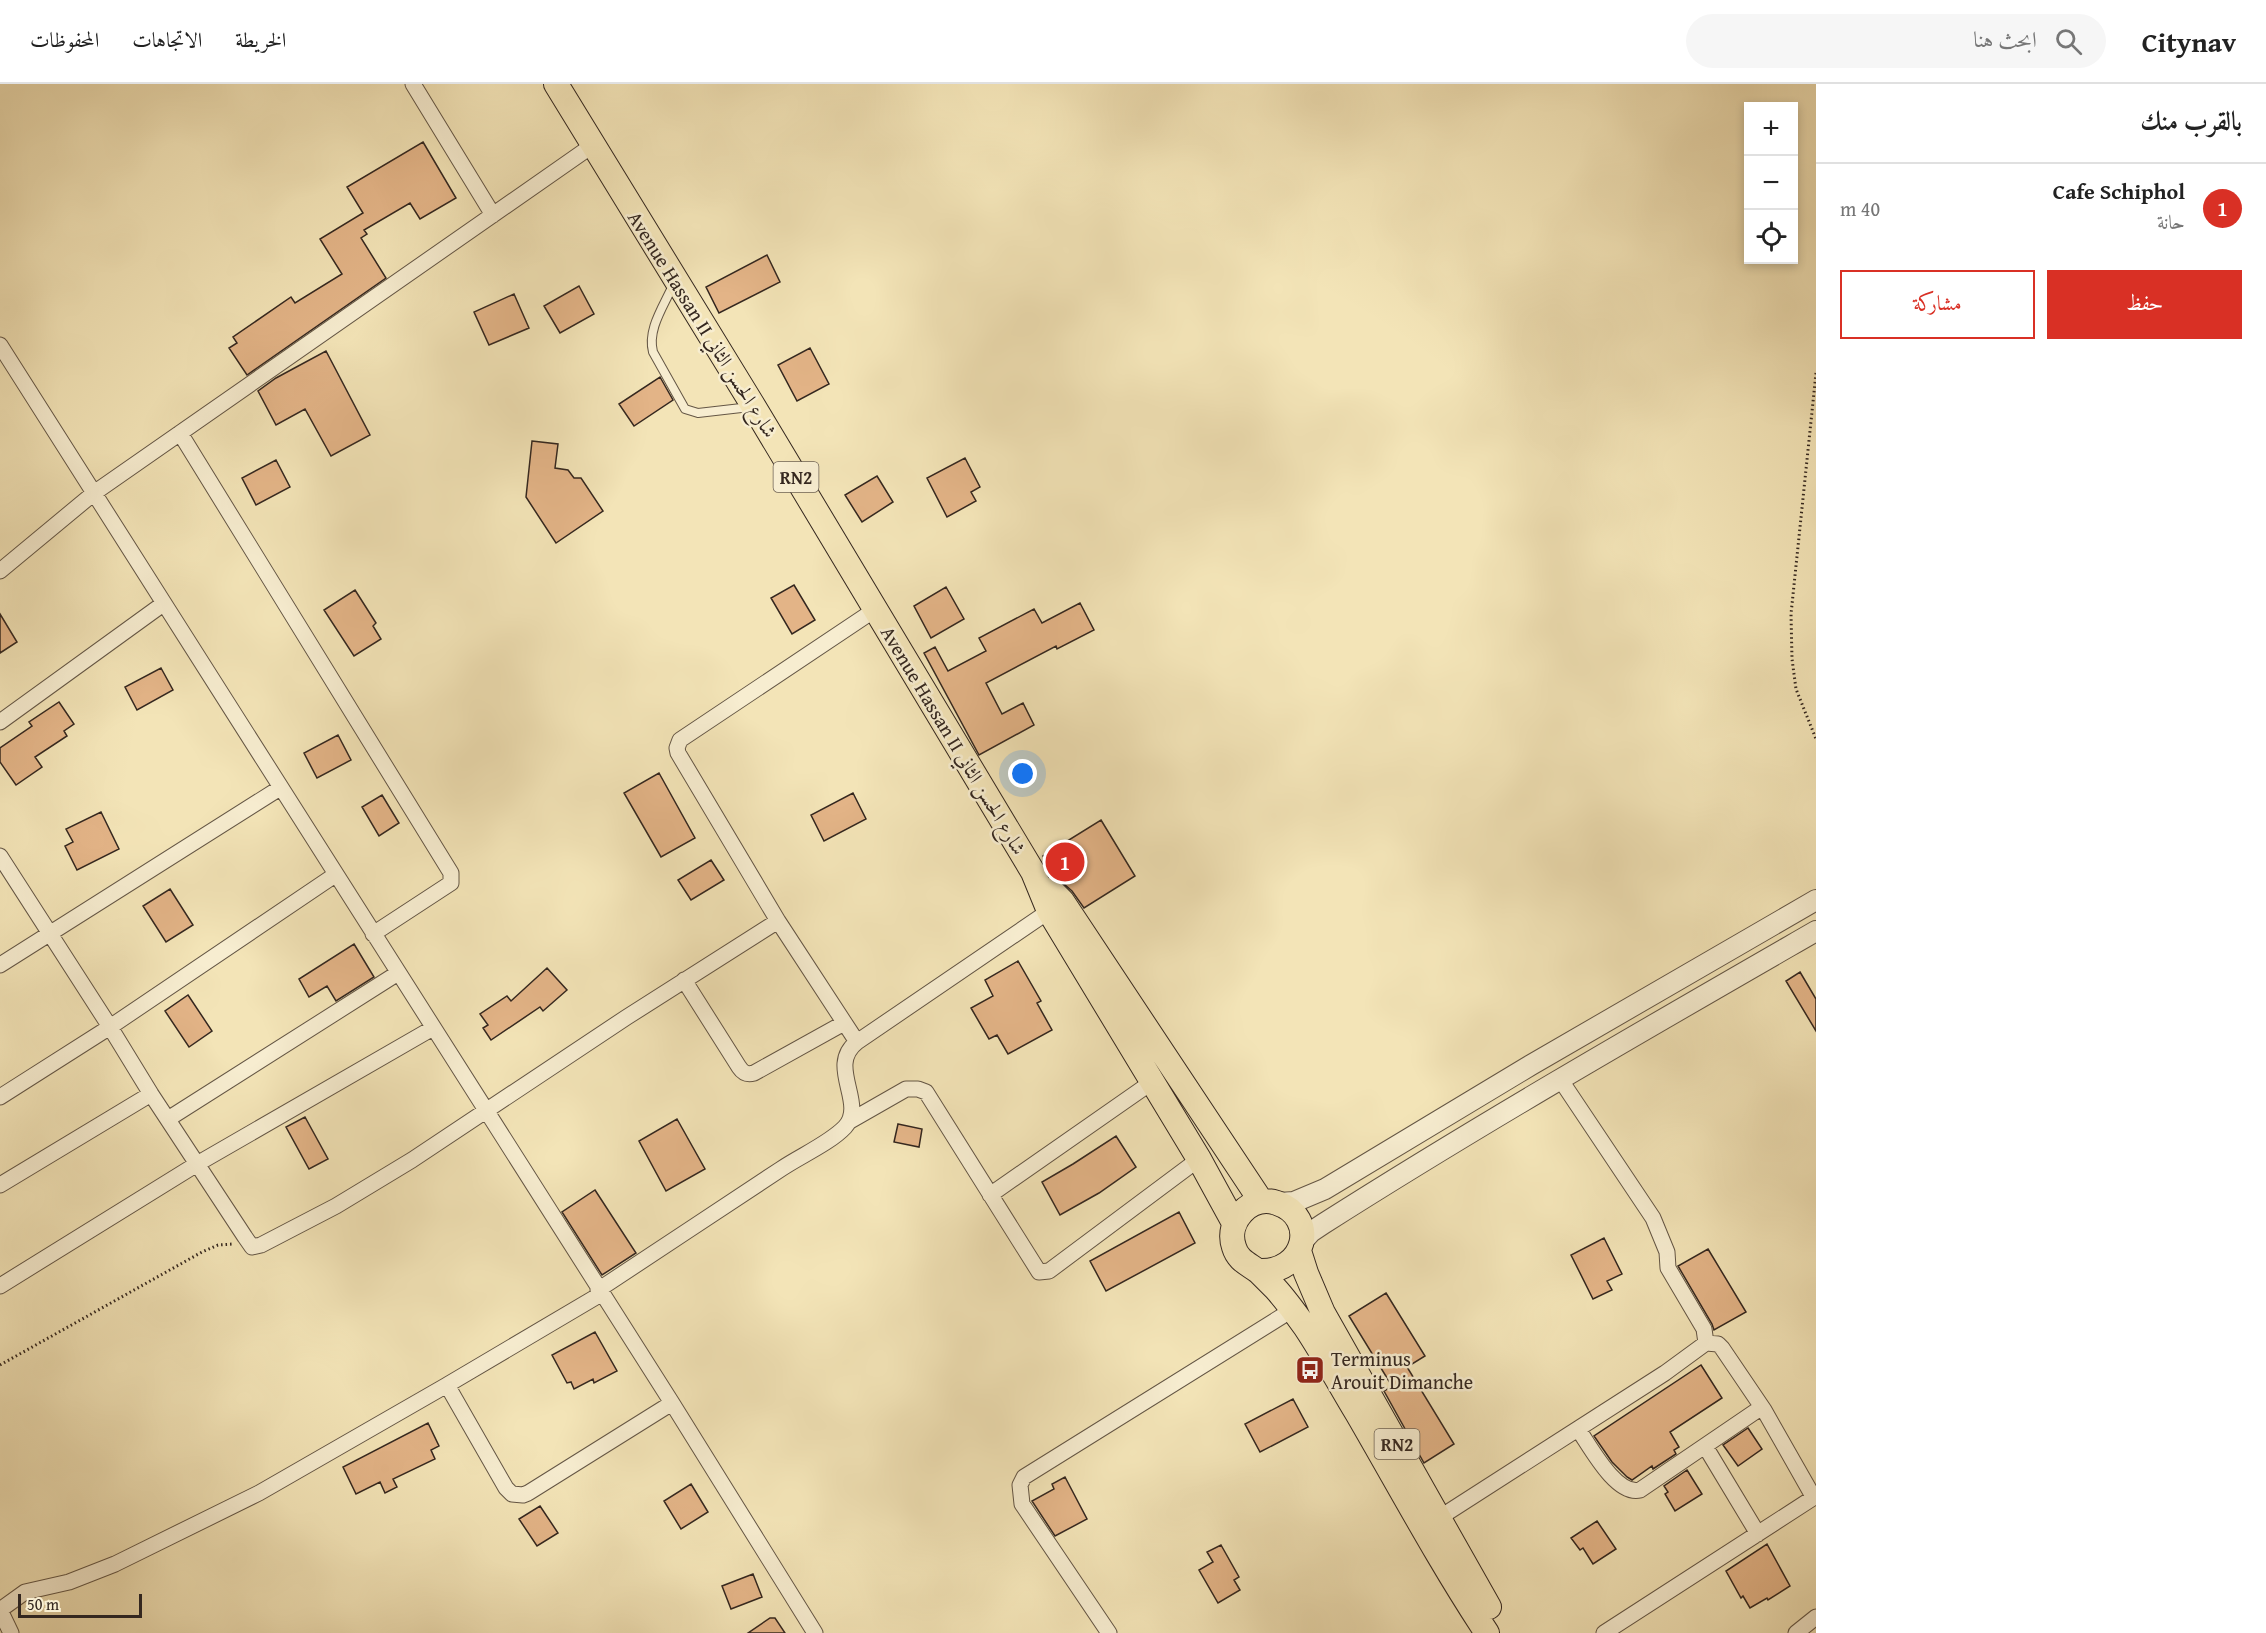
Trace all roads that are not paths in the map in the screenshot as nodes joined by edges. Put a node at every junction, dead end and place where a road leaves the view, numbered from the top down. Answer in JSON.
{"nodes":[{"id":1,"x":413,"y":84,"type":"edge"},
{"id":2,"x":556,"y":84,"type":"edge"},
{"id":3,"x":593,"y":145,"type":"junction"},
{"id":4,"x":493,"y":215,"type":"junction"},
{"id":5,"x":675,"y":281,"type":"junction"},
{"id":6,"x":0,"y":345,"type":"edge"},
{"id":7,"x":754,"y":407,"type":"junction"},
{"id":8,"x":180,"y":433,"type":"junction"},
{"id":9,"x":94,"y":493,"type":"junction"},
{"id":10,"x":0,"y":570,"type":"edge"},
{"id":11,"x":163,"y":603,"type":"junction"},
{"id":12,"x":876,"y":609,"type":"junction"},
{"id":13,"x":0,"y":722,"type":"edge"},
{"id":14,"x":280,"y":788,"type":"junction"},
{"id":15,"x":0,"y":856,"type":"edge"},
{"id":16,"x":335,"y":874,"type":"junction"},
{"id":17,"x":1816,"y":900,"type":"edge"},
{"id":18,"x":1055,"y":906,"type":"junction"},
{"id":19,"x":777,"y":921,"type":"junction"},
{"id":20,"x":1816,"y":931,"type":"edge"},
{"id":21,"x":52,"y":933,"type":"junction"},
{"id":22,"x":373,"y":934,"type":"junction"},
{"id":23,"x":0,"y":965,"type":"edge"},
{"id":24,"x":398,"y":973,"type":"junction"},
{"id":25,"x":684,"y":980,"type":"junction"},
{"id":26,"x":844,"y":1023,"type":"junction"},
{"id":27,"x":110,"y":1027,"type":"junction"},
{"id":28,"x":433,"y":1029,"type":"junction"},
{"id":29,"x":857,"y":1042,"type":"junction"},
{"id":30,"x":1560,"y":1079,"type":"junction"},
{"id":31,"x":1152,"y":1082,"type":"junction"},
{"id":32,"x":151,"y":1094,"type":"junction"},
{"id":33,"x":0,"y":1097,"type":"edge"},
{"id":34,"x":484,"y":1110,"type":"junction"},
{"id":35,"x":168,"y":1119,"type":"junction"},
{"id":36,"x":850,"y":1121,"type":"junction"},
{"id":37,"x":1199,"y":1159,"type":"junction"},
{"id":38,"x":197,"y":1164,"type":"junction"},
{"id":39,"x":0,"y":1185,"type":"edge"},
{"id":40,"x":990,"y":1195,"type":"junction"},
{"id":41,"x":1270,"y":1202,"type":"junction"},
{"id":42,"x":1234,"y":1223,"type":"junction"},
{"id":43,"x":1300,"y":1247,"type":"junction"},
{"id":44,"x":1258,"y":1271,"type":"junction"},
{"id":45,"x":0,"y":1286,"type":"edge"},
{"id":46,"x":599,"y":1292,"type":"junction"},
{"id":47,"x":1292,"y":1310,"type":"junction"},
{"id":48,"x":1706,"y":1343,"type":"junction"},
{"id":49,"x":447,"y":1385,"type":"junction"},
{"id":50,"x":672,"y":1403,"type":"junction"},
{"id":51,"x":1762,"y":1407,"type":"junction"},
{"id":52,"x":1578,"y":1429,"type":"junction"},
{"id":53,"x":1705,"y":1446,"type":"junction"},
{"id":54,"x":1815,"y":1497,"type":"edge"},
{"id":55,"x":1439,"y":1518,"type":"junction"},
{"id":56,"x":1758,"y":1534,"type":"junction"},
{"id":57,"x":0,"y":1610,"type":"edge"},
{"id":58,"x":1816,"y":1617,"type":"edge"},
{"id":59,"x":11,"y":1633,"type":"edge"},
{"id":60,"x":815,"y":1633,"type":"edge"},
{"id":61,"x":1109,"y":1633,"type":"edge"},
{"id":62,"x":1486,"y":1633,"type":"edge"},
{"id":63,"x":1503,"y":1633,"type":"edge"},
{"id":64,"x":1604,"y":1633,"type":"edge"},
{"id":65,"x":1796,"y":1633,"type":"edge"}],
"edges":[{"from":1,"to":4,"type":"street"},
{"from":2,"to":3,"type":"main road","name":"Avenue Hassan II شارع الحسن الثاني","number":"RN2"},
{"from":3,"to":4,"type":"street"},
{"from":3,"to":5,"type":"main road","name":"Avenue Hassan II شارع الحسن الثاني","number":"RN2"},
{"from":4,"to":8,"type":"street"},
{"from":5,"to":7,"type":"main road","name":"Avenue Hassan II شارع الحسن الثاني","number":"RN2"},
{"from":5,"to":7,"type":"lane"},
{"from":6,"to":9,"type":"street"},
{"from":7,"to":12,"type":"main road","name":"Avenue Hassan II شارع الحسن الثاني","number":"RN2"},
{"from":8,"to":9,"type":"street"},
{"from":8,"to":22,"type":"street"},
{"from":9,"to":10,"type":"street"},
{"from":9,"to":11,"type":"street"},
{"from":11,"to":13,"type":"street"},
{"from":11,"to":14,"type":"street"},
{"from":12,"to":18,"type":"main road","name":"Avenue Hassan II شارع الحسن الثاني","number":"RN2"},
{"from":12,"to":19,"type":"street"},
{"from":14,"to":16,"type":"street"},
{"from":14,"to":21,"type":"street"},
{"from":15,"to":21,"type":"street"},
{"from":16,"to":22,"type":"street"},
{"from":16,"to":27,"type":"street"},
{"from":17,"to":41,"type":"street"},
{"from":18,"to":29,"type":"street"},
{"from":18,"to":31,"type":"main road","name":"Avenue Hassan II شارع الحسن الثاني","number":"RN2"},
{"from":18,"to":41,"type":"main road","name":"Avenue Hassan II شارع الحسن الثاني","number":"RN2"},
{"from":19,"to":25,"type":"street"},
{"from":19,"to":26,"type":"street"},
{"from":20,"to":30,"type":"street"},
{"from":21,"to":23,"type":"street"},
{"from":21,"to":27,"type":"street"},
{"from":22,"to":24,"type":"street"},
{"from":24,"to":28,"type":"street"},
{"from":24,"to":35,"type":"street"},
{"from":25,"to":26,"type":"street"},
{"from":25,"to":34,"type":"street"},
{"from":26,"to":29,"type":"street"},
{"from":27,"to":32,"type":"street"},
{"from":27,"to":33,"type":"street"},
{"from":28,"to":34,"type":"street"},
{"from":28,"to":38,"type":"street"},
{"from":29,"to":36,"type":"street"},
{"from":30,"to":43,"type":"street"},
{"from":30,"to":48,"type":"street"},
{"from":31,"to":37,"type":"main road","name":"Avenue Hassan II شارع الحسن الثاني","number":"RN2"},
{"from":31,"to":40,"type":"street"},
{"from":32,"to":35,"type":"street"},
{"from":32,"to":39,"type":"street"},
{"from":34,"to":38,"type":"street"},
{"from":34,"to":46,"type":"street"},
{"from":35,"to":38,"type":"street"},
{"from":36,"to":40,"type":"street"},
{"from":36,"to":46,"type":"street"},
{"from":37,"to":40,"type":"street"},
{"from":37,"to":42,"type":"main road","name":"Avenue Hassan II شارع الحسن الثاني","number":"RN2"},
{"from":38,"to":45,"type":"street"},
{"from":41,"to":42,"type":"main road"},
{"from":41,"to":43,"type":"main road","number":"RN2"},
{"from":42,"to":44,"type":"main road","number":"RN2"},
{"from":43,"to":44,"type":"main road"},
{"from":43,"to":55,"type":"main road","number":"RN2"},
{"from":44,"to":47,"type":"main road","number":"RN2"},
{"from":46,"to":49,"type":"street"},
{"from":46,"to":50,"type":"street"},
{"from":47,"to":61,"type":"street"},
{"from":47,"to":62,"type":"main road","number":"RN2"},
{"from":48,"to":51,"type":"street"},
{"from":48,"to":52,"type":"street"},
{"from":49,"to":50,"type":"street"},
{"from":49,"to":57,"type":"street"},
{"from":50,"to":60,"type":"street"},
{"from":51,"to":53,"type":"street"},
{"from":51,"to":54,"type":"street"},
{"from":52,"to":53,"type":"street"},
{"from":52,"to":55,"type":"street"},
{"from":53,"to":56,"type":"street"},
{"from":54,"to":56,"type":"street"},
{"from":55,"to":63,"type":"main road","number":"RN2"},
{"from":56,"to":64,"type":"street"},
{"from":57,"to":59,"type":"street"},
{"from":58,"to":65,"type":"street"}]}
